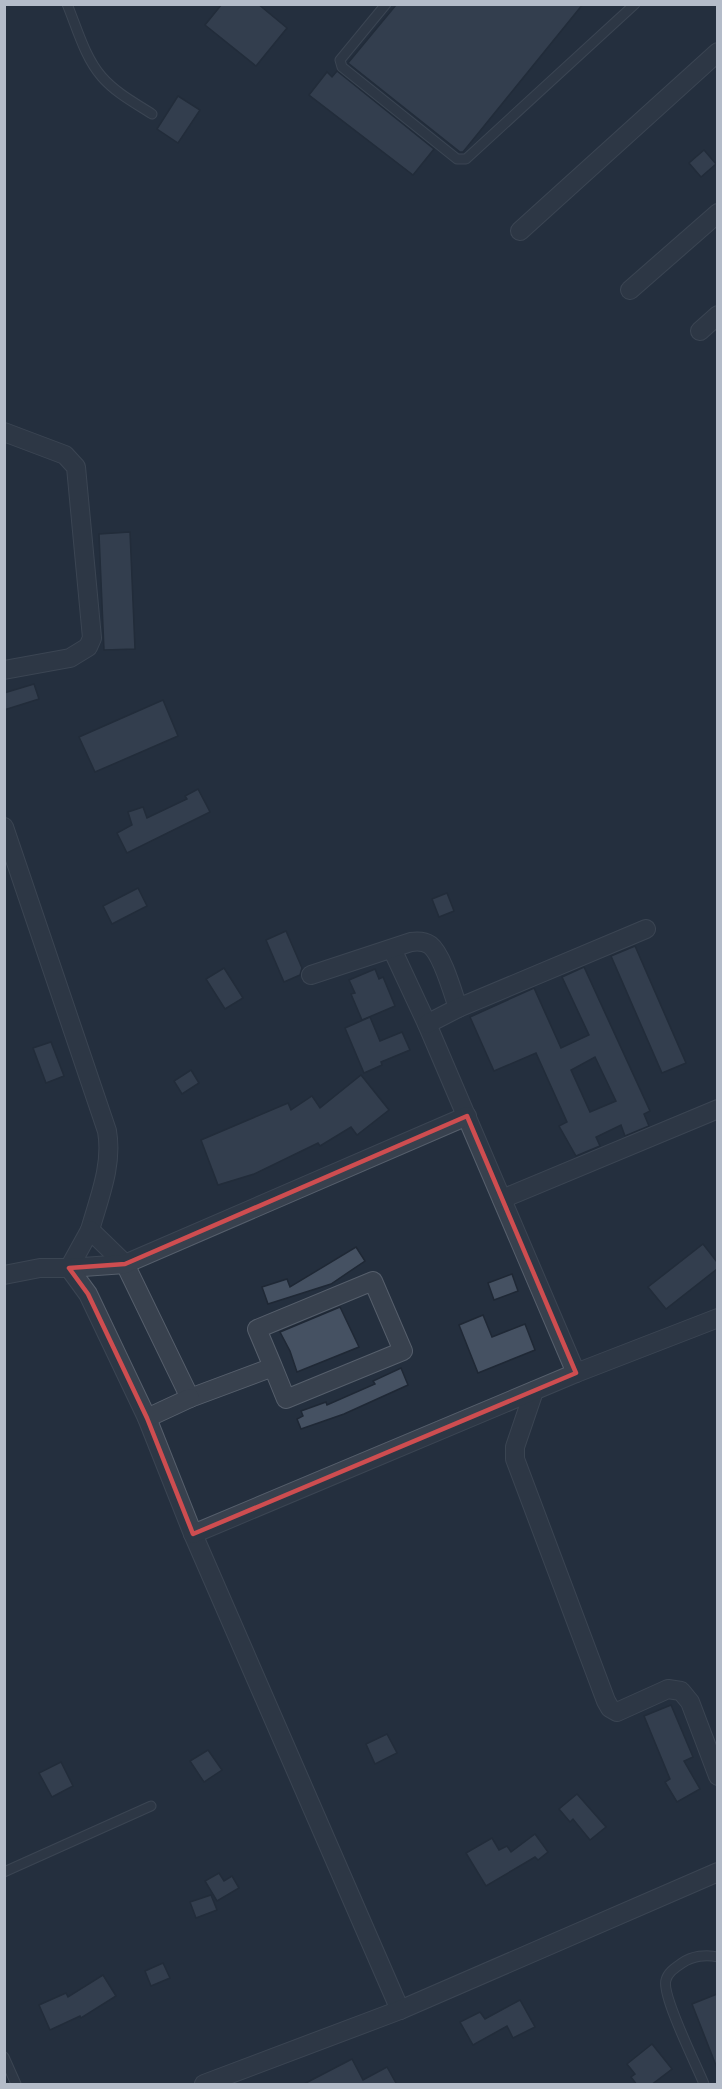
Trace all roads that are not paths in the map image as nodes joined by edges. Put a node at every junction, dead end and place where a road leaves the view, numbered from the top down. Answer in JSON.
{"nodes":[{"id":1,"x":67,"y":4,"type":"edge"},
{"id":2,"x":386,"y":4,"type":"edge"},
{"id":3,"x":635,"y":4,"type":"edge"},
{"id":4,"x":717,"y":52,"type":"edge"},
{"id":5,"x":152,"y":114,"type":"dead end"},
{"id":6,"x":714,"y":222,"type":"edge"},
{"id":7,"x":520,"y":231,"type":"dead end"},
{"id":8,"x":630,"y":291,"type":"dead end"},
{"id":9,"x":717,"y":315,"type":"edge"},
{"id":10,"x":700,"y":331,"type":"dead end"},
{"id":11,"x":4,"y":432,"type":"edge"},
{"id":12,"x":4,"y":670,"type":"edge"},
{"id":13,"x":4,"y":827,"type":"edge"},
{"id":14,"x":646,"y":929,"type":"dead end"},
{"id":15,"x":392,"y":949,"type":"junction"},
{"id":16,"x":311,"y":975,"type":"dead end"},
{"id":17,"x":458,"y":1008,"type":"junction"},
{"id":18,"x":427,"y":1024,"type":"junction"},
{"id":19,"x":717,"y":1109,"type":"edge"},
{"id":20,"x":467,"y":1116,"type":"junction"},
{"id":21,"x":502,"y":1199,"type":"junction"},
{"id":22,"x":90,"y":1230,"type":"junction"},
{"id":23,"x":125,"y":1264,"type":"junction"},
{"id":24,"x":69,"y":1268,"type":"junction"},
{"id":25,"x":4,"y":1275,"type":"edge"},
{"id":26,"x":717,"y":1318,"type":"edge"},
{"id":27,"x":273,"y":1367,"type":"junction"},
{"id":28,"x":576,"y":1373,"type":"junction"},
{"id":29,"x":534,"y":1391,"type":"junction"},
{"id":30,"x":190,"y":1398,"type":"junction"},
{"id":31,"x":147,"y":1418,"type":"junction"},
{"id":32,"x":193,"y":1534,"type":"junction"},
{"id":33,"x":717,"y":1776,"type":"edge"},
{"id":34,"x":151,"y":1806,"type":"dead end"},
{"id":35,"x":4,"y":1872,"type":"edge"},
{"id":36,"x":717,"y":1872,"type":"edge"},
{"id":37,"x":717,"y":1957,"type":"edge"},
{"id":38,"x":400,"y":2010,"type":"junction"},
{"id":39,"x":4,"y":2057,"type":"edge"},
{"id":40,"x":16,"y":2085,"type":"edge"},
{"id":41,"x":204,"y":2085,"type":"edge"},
{"id":42,"x":704,"y":2085,"type":"edge"}],
"edges":[{"from":1,"to":5,"type":"lane"},
{"from":2,"to":3,"type":"lane"},
{"from":4,"to":7,"type":"street"},
{"from":6,"to":8,"type":"street"},
{"from":9,"to":10,"type":"street"},
{"from":11,"to":12,"type":"street"},
{"from":13,"to":22,"type":"street"},
{"from":14,"to":17,"type":"street"},
{"from":15,"to":16,"type":"street"},
{"from":15,"to":17,"type":"street"},
{"from":15,"to":18,"type":"street"},
{"from":17,"to":18,"type":"street"},
{"from":18,"to":20,"type":"street"},
{"from":19,"to":21,"type":"street"},
{"from":20,"to":21,"type":"street"},
{"from":20,"to":23,"type":"street"},
{"from":21,"to":28,"type":"street"},
{"from":22,"to":23,"type":"street"},
{"from":22,"to":24,"type":"street"},
{"from":23,"to":24,"type":"street"},
{"from":23,"to":30,"type":"street"},
{"from":24,"to":25,"type":"street"},
{"from":24,"to":31,"type":"street"},
{"from":26,"to":28,"type":"street"},
{"from":27,"to":27,"type":"street"},
{"from":27,"to":30,"type":"street"},
{"from":28,"to":29,"type":"street"},
{"from":29,"to":32,"type":"street"},
{"from":29,"to":33,"type":"street"},
{"from":30,"to":31,"type":"street"},
{"from":31,"to":32,"type":"street"},
{"from":32,"to":38,"type":"street"},
{"from":34,"to":35,"type":"lane"},
{"from":36,"to":38,"type":"street"},
{"from":37,"to":42,"type":"lane"},
{"from":38,"to":41,"type":"street"},
{"from":39,"to":40,"type":"lane"}]}
